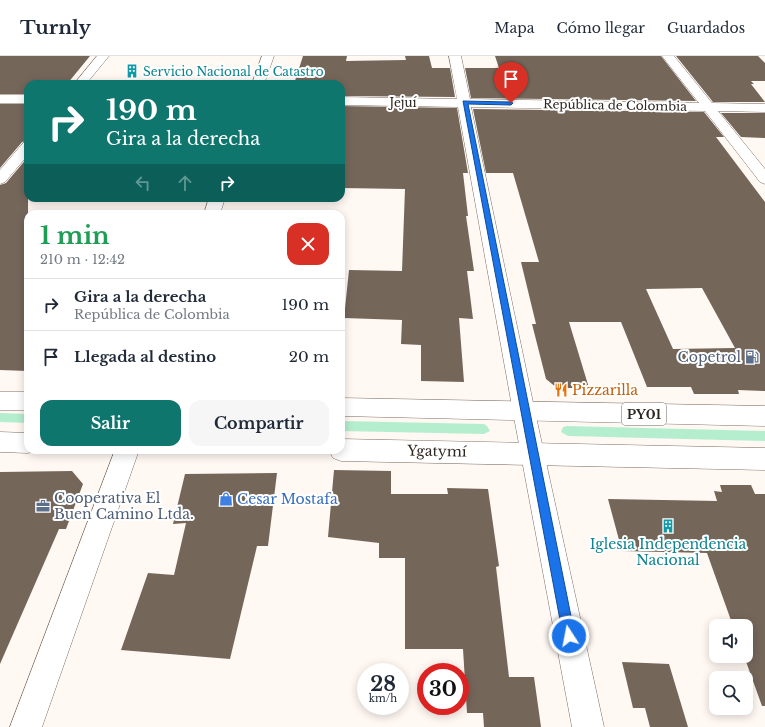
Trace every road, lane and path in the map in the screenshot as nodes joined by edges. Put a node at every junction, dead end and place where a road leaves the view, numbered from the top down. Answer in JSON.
{"nodes":[{"id":1,"x":103,"y":56,"type":"edge"},
{"id":2,"x":268,"y":56,"type":"edge"},
{"id":3,"x":455,"y":56,"type":"edge"},
{"id":4,"x":668,"y":56,"type":"edge"},
{"id":5,"x":83,"y":80,"type":"edge"},
{"id":6,"x":259,"y":80,"type":"edge"},
{"id":7,"x":0,"y":99,"type":"edge"},
{"id":8,"x":24,"y":99,"type":"edge"},
{"id":9,"x":345,"y":102,"type":"edge"},
{"id":10,"x":465,"y":102,"type":"junction"},
{"id":11,"x":708,"y":107,"type":"junction"},
{"id":12,"x":765,"y":108,"type":"edge"},
{"id":13,"x":24,"y":151,"type":"edge"},
{"id":14,"x":0,"y":179,"type":"edge"},
{"id":15,"x":765,"y":179,"type":"edge"},
{"id":16,"x":0,"y":401,"type":"edge"},
{"id":17,"x":24,"y":401,"type":"edge"},
{"id":18,"x":345,"y":407,"type":"edge"},
{"id":19,"x":524,"y":412,"type":"junction"},
{"id":20,"x":765,"y":416,"type":"edge"},
{"id":21,"x":0,"y":442,"type":"edge"},
{"id":22,"x":24,"y":443,"type":"edge"},
{"id":23,"x":345,"y":450,"type":"edge"},
{"id":24,"x":532,"y":453,"type":"junction"},
{"id":25,"x":126,"y":454,"type":"edge"},
{"id":26,"x":765,"y":458,"type":"edge"},
{"id":27,"x":26,"y":727,"type":"edge"},
{"id":28,"x":588,"y":727,"type":"edge"}],
"edges":[{"from":1,"to":5,"type":"street"},
{"from":2,"to":6,"type":"street"},
{"from":3,"to":10,"type":"street"},
{"from":4,"to":11,"type":"street"},
{"from":7,"to":8,"type":"street"},
{"from":9,"to":10,"type":"street","name":"Jejuí"},
{"from":10,"to":11,"type":"street","name":"República de Colombia"},
{"from":10,"to":19,"type":"street"},
{"from":11,"to":12,"type":"street","name":"República de Colombia"},
{"from":11,"to":15,"type":"street"},
{"from":13,"to":14,"type":"street"},
{"from":16,"to":17,"type":"street"},
{"from":18,"to":19,"type":"street"},
{"from":19,"to":20,"type":"street","number":"PY01"},
{"from":19,"to":24,"type":"street"},
{"from":21,"to":22,"type":"street"},
{"from":23,"to":24,"type":"street","name":"Ygatymí"},
{"from":24,"to":26,"type":"street","name":"Ygatymí"},
{"from":24,"to":28,"type":"street"},
{"from":25,"to":27,"type":"street"}]}
